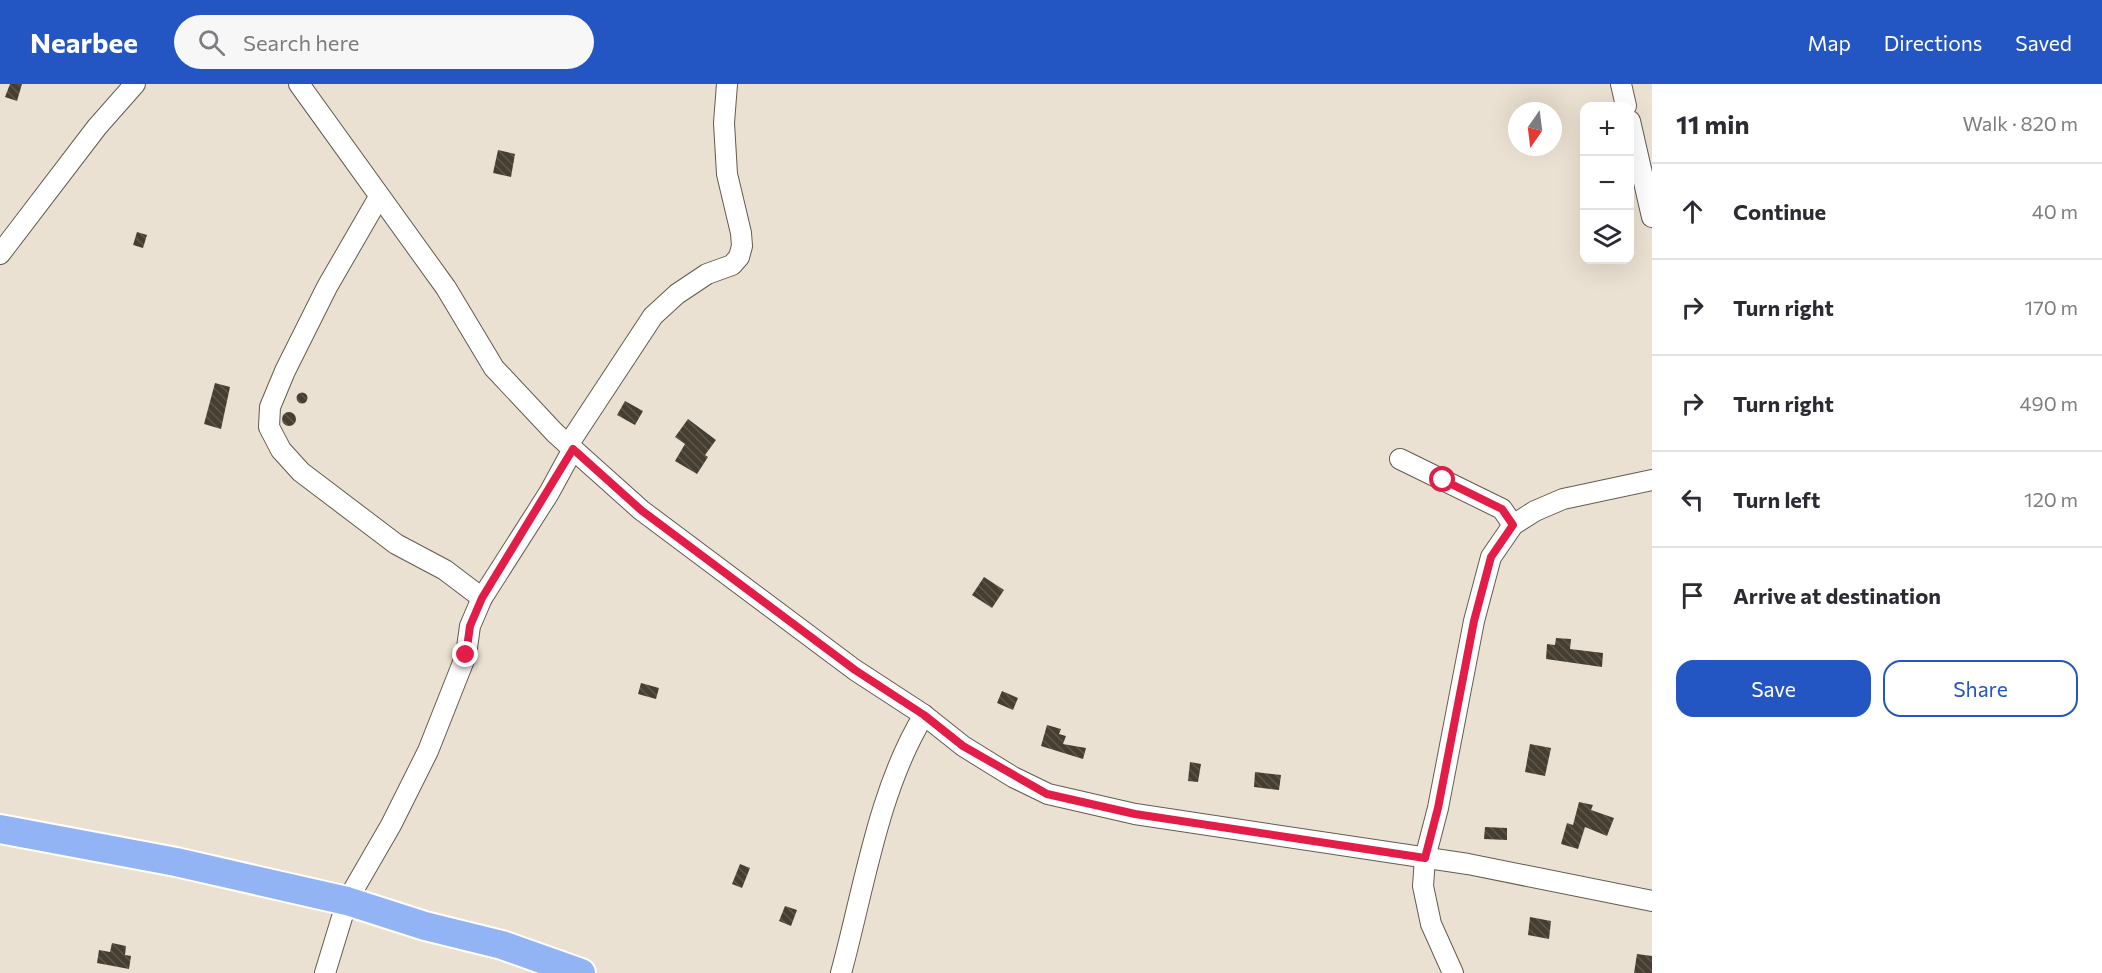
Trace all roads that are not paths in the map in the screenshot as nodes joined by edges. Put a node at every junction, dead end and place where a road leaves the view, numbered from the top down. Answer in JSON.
{"nodes":[{"id":1,"x":135,"y":84,"type":"edge"},
{"id":2,"x":299,"y":84,"type":"edge"},
{"id":3,"x":727,"y":84,"type":"edge"},
{"id":4,"x":1621,"y":84,"type":"edge"},
{"id":5,"x":1625,"y":102,"type":"edge"},
{"id":6,"x":1634,"y":142,"type":"edge"},
{"id":7,"x":379,"y":197,"type":"junction"},
{"id":8,"x":1652,"y":217,"type":"edge"},
{"id":9,"x":0,"y":254,"type":"edge"},
{"id":10,"x":571,"y":447,"type":"junction"},
{"id":11,"x":1400,"y":459,"type":"dead end"},
{"id":12,"x":1652,"y":480,"type":"edge"},
{"id":13,"x":1513,"y":525,"type":"junction"},
{"id":14,"x":482,"y":598,"type":"junction"},
{"id":15,"x":924,"y":715,"type":"junction"},
{"id":16,"x":0,"y":829,"type":"edge"},
{"id":17,"x":1425,"y":858,"type":"junction"},
{"id":18,"x":347,"y":901,"type":"junction"},
{"id":19,"x":1652,"y":901,"type":"edge"},
{"id":20,"x":325,"y":973,"type":"edge"},
{"id":21,"x":581,"y":973,"type":"edge"},
{"id":22,"x":841,"y":973,"type":"edge"},
{"id":23,"x":1453,"y":973,"type":"edge"}],
"edges":[{"from":1,"to":9,"type":"street"},
{"from":2,"to":7,"type":"street"},
{"from":3,"to":10,"type":"street"},
{"from":4,"to":5,"type":"street"},
{"from":6,"to":8,"type":"street"},
{"from":7,"to":10,"type":"street"},
{"from":7,"to":14,"type":"street"},
{"from":10,"to":14,"type":"street"},
{"from":10,"to":15,"type":"street"},
{"from":11,"to":13,"type":"street"},
{"from":12,"to":13,"type":"street"},
{"from":13,"to":17,"type":"street"},
{"from":14,"to":18,"type":"street"},
{"from":15,"to":17,"type":"street"},
{"from":15,"to":22,"type":"street"},
{"from":16,"to":18,"type":"highway"},
{"from":17,"to":19,"type":"street"},
{"from":17,"to":23,"type":"street"},
{"from":18,"to":20,"type":"street"},
{"from":18,"to":21,"type":"highway"}]}
